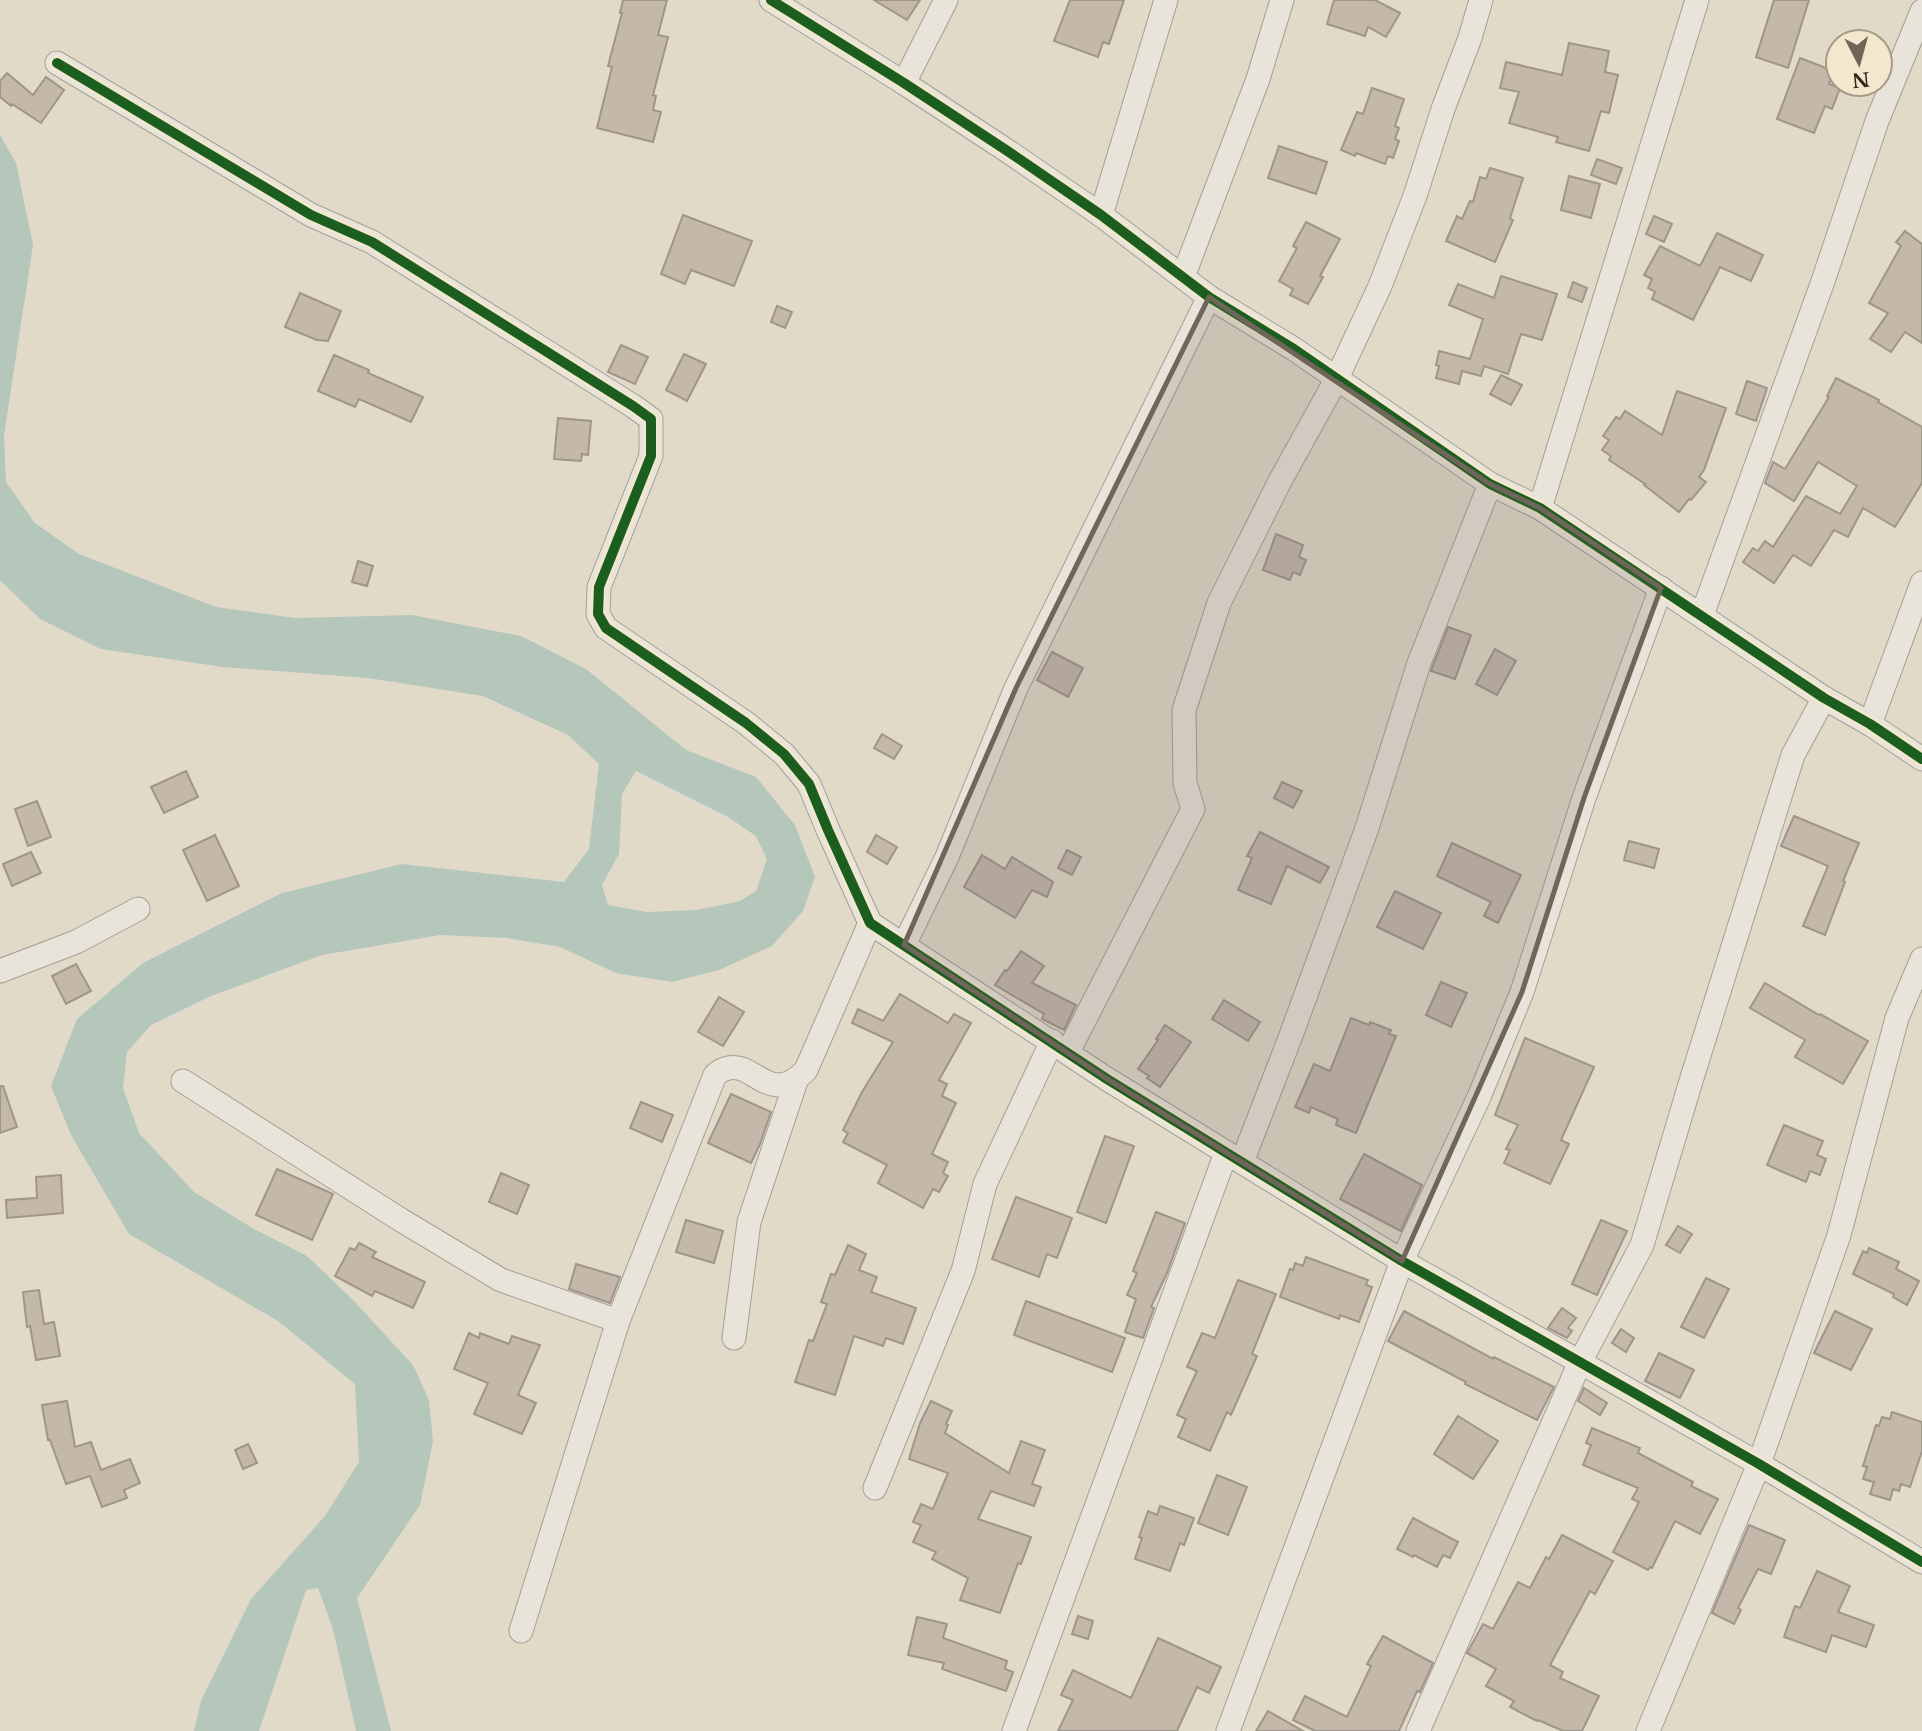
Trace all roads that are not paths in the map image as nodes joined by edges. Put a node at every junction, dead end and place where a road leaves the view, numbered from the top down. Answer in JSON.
{"nodes":[{"id":1,"x":771,"y":0,"type":"edge"},
{"id":2,"x":946,"y":0,"type":"edge"},
{"id":3,"x":1166,"y":0,"type":"edge"},
{"id":4,"x":1282,"y":0,"type":"edge"},
{"id":5,"x":1481,"y":0,"type":"edge"},
{"id":6,"x":1697,"y":0,"type":"edge"},
{"id":7,"x":1922,"y":11,"type":"edge"},
{"id":8,"x":57,"y":63,"type":"dead end"},
{"id":9,"x":904,"y":83,"type":"junction"},
{"id":10,"x":1101,"y":215,"type":"junction"},
{"id":11,"x":1183,"y":277,"type":"junction"},
{"id":12,"x":1209,"y":297,"type":"junction"},
{"id":13,"x":1337,"y":378,"type":"junction"},
{"id":14,"x":1490,"y":484,"type":"junction"},
{"id":15,"x":1540,"y":508,"type":"junction"},
{"id":16,"x":1922,"y":583,"type":"edge"},
{"id":17,"x":1661,"y":588,"type":"junction"},
{"id":18,"x":1702,"y":615,"type":"junction"},
{"id":19,"x":1824,"y":698,"type":"junction"},
{"id":20,"x":1870,"y":724,"type":"junction"},
{"id":21,"x":1922,"y":759,"type":"edge"},
{"id":22,"x":138,"y":909,"type":"dead end"},
{"id":23,"x":870,"y":923,"type":"junction"},
{"id":24,"x":904,"y":944,"type":"junction"},
{"id":25,"x":1922,"y":959,"type":"edge"},
{"id":26,"x":0,"y":971,"type":"edge"},
{"id":27,"x":1060,"y":1047,"type":"junction"},
{"id":28,"x":183,"y":1081,"type":"dead end"},
{"id":29,"x":796,"y":1081,"type":"junction"},
{"id":30,"x":1234,"y":1158,"type":"junction"},
{"id":31,"x":1402,"y":1261,"type":"junction"},
{"id":32,"x":618,"y":1321,"type":"junction"},
{"id":33,"x":734,"y":1338,"type":"dead end"},
{"id":34,"x":1580,"y":1362,"type":"junction"},
{"id":35,"x":1759,"y":1464,"type":"junction"},
{"id":36,"x":874,"y":1488,"type":"dead end"},
{"id":37,"x":1922,"y":1562,"type":"edge"},
{"id":38,"x":521,"y":1631,"type":"dead end"},
{"id":39,"x":1013,"y":1731,"type":"edge"},
{"id":40,"x":1228,"y":1731,"type":"edge"},
{"id":41,"x":1418,"y":1731,"type":"edge"},
{"id":42,"x":1648,"y":1731,"type":"edge"}],
"edges":[{"from":1,"to":9,"type":"street"},
{"from":2,"to":9,"type":"street"},
{"from":3,"to":10,"type":"street"},
{"from":4,"to":11,"type":"street"},
{"from":5,"to":13,"type":"street"},
{"from":6,"to":15,"type":"street"},
{"from":7,"to":18,"type":"street"},
{"from":8,"to":23,"type":"street"},
{"from":9,"to":10,"type":"street"},
{"from":10,"to":11,"type":"street"},
{"from":11,"to":12,"type":"street"},
{"from":12,"to":13,"type":"street"},
{"from":12,"to":24,"type":"street"},
{"from":13,"to":14,"type":"street"},
{"from":13,"to":27,"type":"street"},
{"from":14,"to":15,"type":"street"},
{"from":14,"to":30,"type":"street"},
{"from":15,"to":17,"type":"street"},
{"from":16,"to":20,"type":"street"},
{"from":17,"to":18,"type":"street"},
{"from":17,"to":31,"type":"street"},
{"from":18,"to":19,"type":"street"},
{"from":19,"to":20,"type":"street"},
{"from":19,"to":34,"type":"street"},
{"from":20,"to":21,"type":"street"},
{"from":22,"to":26,"type":"street"},
{"from":23,"to":24,"type":"street"},
{"from":23,"to":29,"type":"street"},
{"from":24,"to":27,"type":"street"},
{"from":25,"to":35,"type":"street"},
{"from":27,"to":30,"type":"street"},
{"from":27,"to":36,"type":"street"},
{"from":28,"to":32,"type":"street"},
{"from":29,"to":32,"type":"street"},
{"from":29,"to":33,"type":"street"},
{"from":30,"to":31,"type":"street"},
{"from":30,"to":39,"type":"street"},
{"from":31,"to":34,"type":"street"},
{"from":31,"to":40,"type":"street"},
{"from":32,"to":38,"type":"street"},
{"from":34,"to":35,"type":"street"},
{"from":34,"to":41,"type":"street"},
{"from":35,"to":37,"type":"street"},
{"from":35,"to":42,"type":"street"}]}
